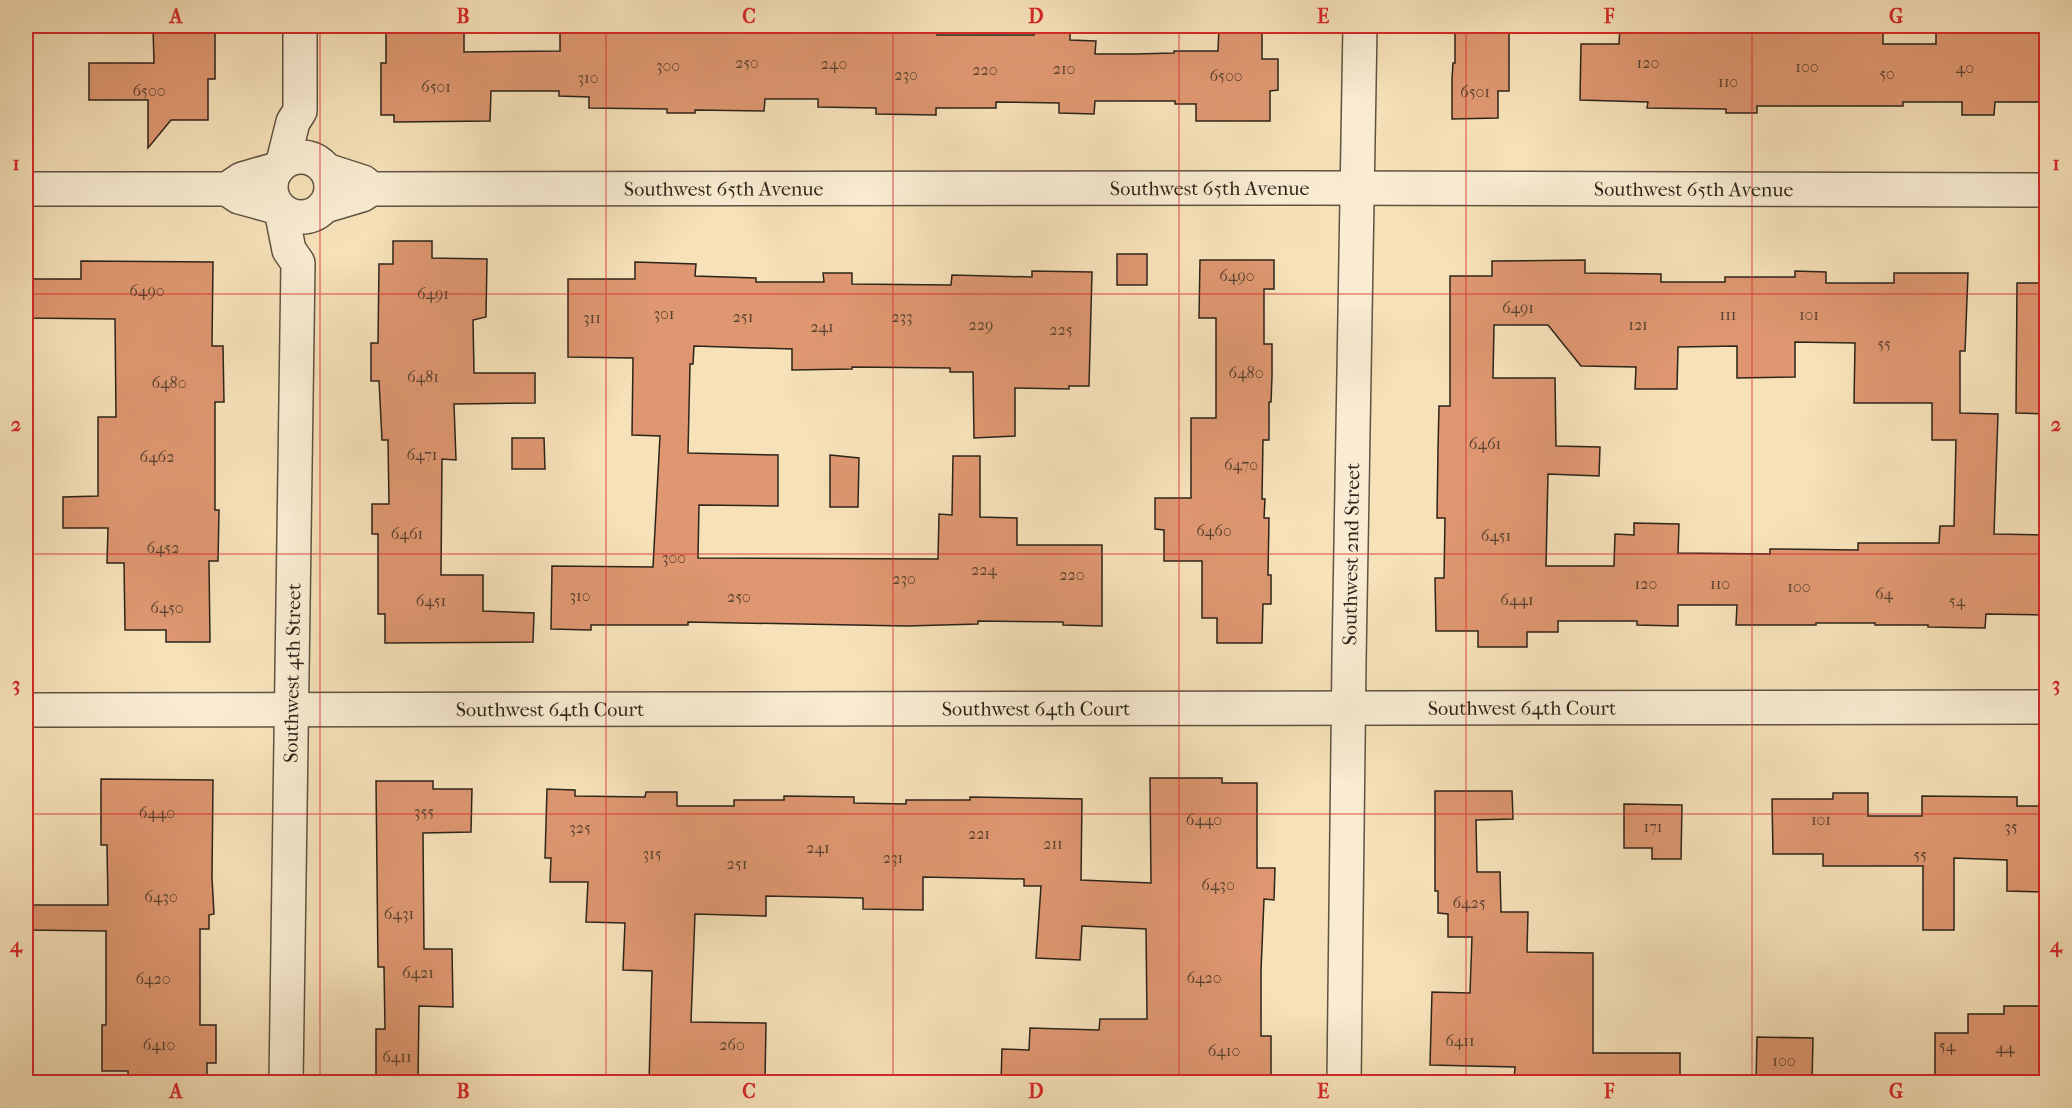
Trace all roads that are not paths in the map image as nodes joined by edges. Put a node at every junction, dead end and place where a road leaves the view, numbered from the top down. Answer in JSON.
{"nodes":[{"id":1,"x":300,"y":26,"type":"edge"},
{"id":2,"x":1360,"y":26,"type":"edge"},
{"id":3,"x":300,"y":111,"type":"junction"},
{"id":4,"x":280,"y":165,"type":"junction"},
{"id":5,"x":323,"y":166,"type":"junction"},
{"id":6,"x":1358,"y":188,"type":"junction"},
{"id":7,"x":26,"y":189,"type":"edge"},
{"id":8,"x":227,"y":189,"type":"junction"},
{"id":9,"x":371,"y":189,"type":"junction"},
{"id":10,"x":2046,"y":190,"type":"edge"},
{"id":11,"x":280,"y":209,"type":"junction"},
{"id":12,"x":322,"y":209,"type":"junction"},
{"id":13,"x":298,"y":263,"type":"junction"},
{"id":14,"x":2046,"y":707,"type":"edge"},
{"id":15,"x":1348,"y":708,"type":"junction"},
{"id":16,"x":291,"y":709,"type":"junction"},
{"id":17,"x":26,"y":710,"type":"edge"},
{"id":18,"x":286,"y":1083,"type":"edge"},
{"id":19,"x":1344,"y":1083,"type":"edge"}],
"edges":[{"from":1,"to":3,"type":"street","name":"Southwest 4th Street"},
{"from":2,"to":6,"type":"street","name":"Southwest 2nd Street"},
{"from":3,"to":4,"type":"street","name":"Southwest 4th Street"},
{"from":3,"to":5,"type":"street","name":"Southwest 4th Street"},
{"from":4,"to":5,"type":"street"},
{"from":4,"to":8,"type":"street"},
{"from":4,"to":11,"type":"street","name":"Southwest 4th Street"},
{"from":5,"to":9,"type":"street","name":"Southwest 65th Avenue"},
{"from":5,"to":12,"type":"street","name":"Southwest 4th Street"},
{"from":6,"to":9,"type":"street","name":"Southwest 65th Avenue"},
{"from":6,"to":10,"type":"street","name":"Southwest 65th Avenue"},
{"from":6,"to":15,"type":"street","name":"Southwest 2nd Street"},
{"from":7,"to":8,"type":"street"},
{"from":8,"to":11,"type":"street"},
{"from":9,"to":12,"type":"street","name":"Southwest 65th Avenue"},
{"from":11,"to":12,"type":"street"},
{"from":11,"to":13,"type":"street","name":"Southwest 4th Street"},
{"from":12,"to":13,"type":"street","name":"Southwest 4th Street"},
{"from":13,"to":16,"type":"street","name":"Southwest 4th Street"},
{"from":14,"to":15,"type":"street","name":"Southwest 64th Court"},
{"from":15,"to":16,"type":"street","name":"Southwest 64th Court"},
{"from":15,"to":19,"type":"street","name":"Southwest 2nd Street"},
{"from":16,"to":17,"type":"street","name":"Southwest 64th Court"},
{"from":16,"to":18,"type":"street","name":"Southwest 4th Street"}]}
